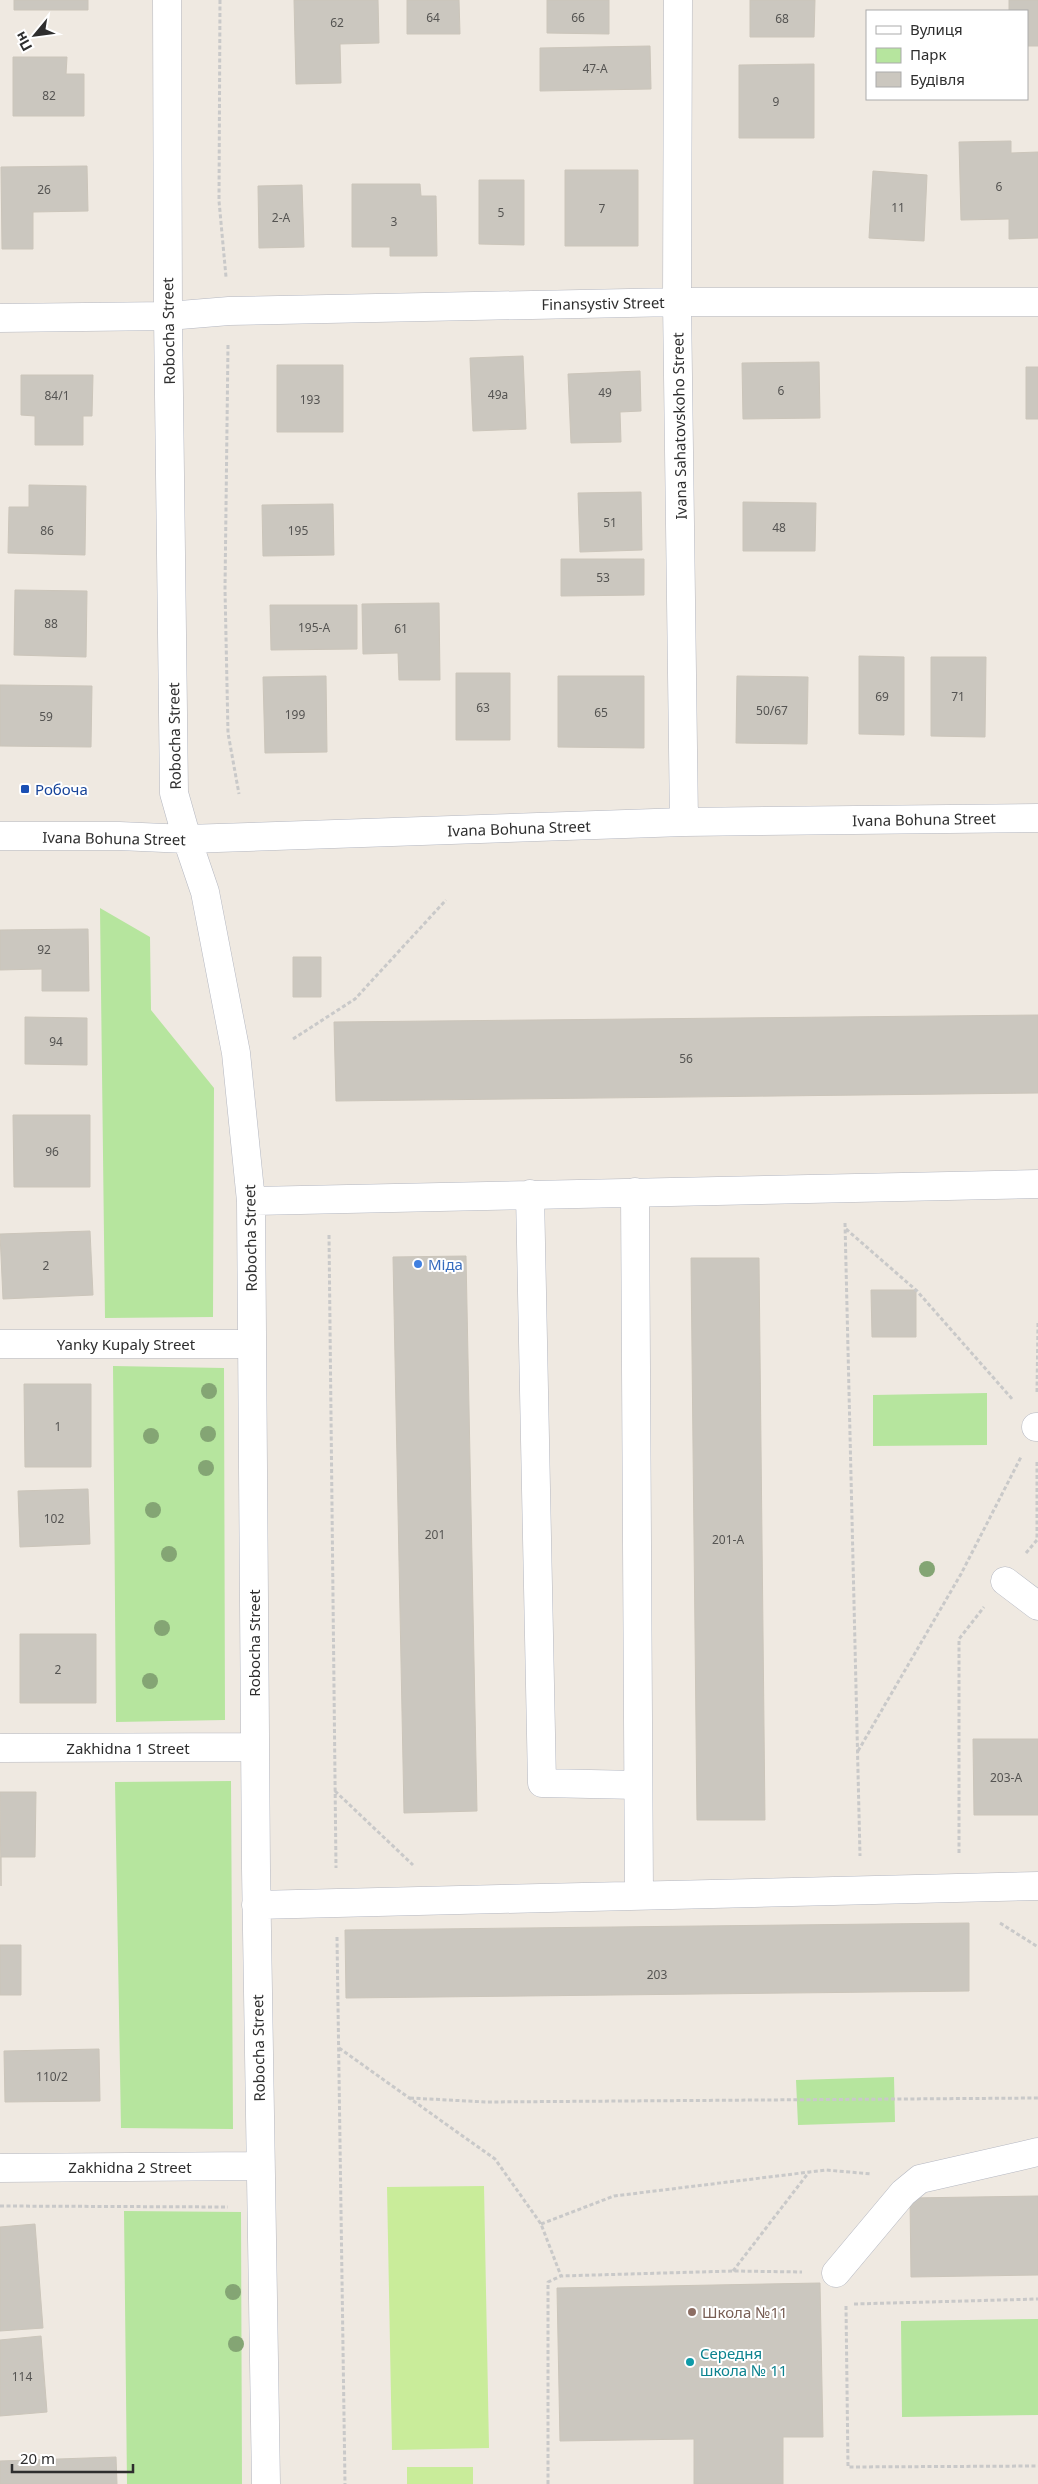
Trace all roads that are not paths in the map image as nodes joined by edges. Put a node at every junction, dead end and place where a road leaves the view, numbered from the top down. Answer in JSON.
{"nodes":[{"id":1,"x":167,"y":0,"type":"edge"},
{"id":2,"x":678,"y":0,"type":"edge"},
{"id":3,"x":677,"y":302,"type":"junction"},
{"id":4,"x":1038,"y":302,"type":"edge"},
{"id":5,"x":168,"y":316,"type":"junction"},
{"id":6,"x":0,"y":318,"type":"edge"},
{"id":7,"x":1038,"y":818,"type":"edge"},
{"id":8,"x":684,"y":822,"type":"junction"},
{"id":9,"x":0,"y":836,"type":"edge"},
{"id":10,"x":187,"y":839,"type":"junction"},
{"id":11,"x":1038,"y":1184,"type":"edge"},
{"id":12,"x":634,"y":1192,"type":"junction"},
{"id":13,"x":530,"y":1194,"type":"junction"},
{"id":14,"x":251,"y":1201,"type":"junction"},
{"id":15,"x":0,"y":1344,"type":"edge"},
{"id":16,"x":252,"y":1344,"type":"junction"},
{"id":17,"x":1004,"y":1581,"type":"road end"},
{"id":18,"x":1038,"y":1606,"type":"edge"},
{"id":19,"x":0,"y":1748,"type":"edge"},
{"id":20,"x":255,"y":1748,"type":"junction"},
{"id":21,"x":638,"y":1785,"type":"junction"},
{"id":22,"x":1038,"y":1886,"type":"edge"},
{"id":23,"x":639,"y":1896,"type":"junction"},
{"id":24,"x":256,"y":1905,"type":"junction"},
{"id":25,"x":1038,"y":2149,"type":"edge"},
{"id":26,"x":260,"y":2166,"type":"junction"},
{"id":27,"x":0,"y":2168,"type":"edge"},
{"id":28,"x":836,"y":2272,"type":"road end"},
{"id":29,"x":266,"y":2484,"type":"edge"}],
"edges":[{"from":1,"to":5,"type":"street","name":"Robocha Street"},
{"from":2,"to":3,"type":"street","name":"Ivana Sahatovskoho Street"},
{"from":3,"to":4,"type":"street","name":"Finansystiv Street"},
{"from":3,"to":5,"type":"street","name":"Finansystiv Street"},
{"from":3,"to":8,"type":"street","name":"Ivana Sahatovskoho Street"},
{"from":5,"to":6,"type":"street","name":"Finansystiv Street"},
{"from":5,"to":10,"type":"street","name":"Robocha Street"},
{"from":7,"to":8,"type":"street","name":"Ivana Bohuna Street"},
{"from":8,"to":10,"type":"street","name":"Ivana Bohuna Street"},
{"from":9,"to":10,"type":"street","name":"Ivana Bohuna Street"},
{"from":10,"to":14,"type":"street","name":"Robocha Street"},
{"from":11,"to":12,"type":"street"},
{"from":12,"to":13,"type":"street"},
{"from":12,"to":21,"type":"street"},
{"from":13,"to":14,"type":"street"},
{"from":13,"to":21,"type":"street"},
{"from":14,"to":16,"type":"street","name":"Robocha Street"},
{"from":15,"to":16,"type":"street","name":"Yanky Kupaly Street"},
{"from":16,"to":20,"type":"street","name":"Robocha Street"},
{"from":17,"to":18,"type":"street"},
{"from":19,"to":20,"type":"street","name":"Zakhidna 1 Street"},
{"from":20,"to":24,"type":"street","name":"Robocha Street"},
{"from":21,"to":23,"type":"street"},
{"from":22,"to":23,"type":"street"},
{"from":23,"to":24,"type":"street"},
{"from":24,"to":26,"type":"street","name":"Robocha Street"},
{"from":25,"to":28,"type":"street"},
{"from":26,"to":27,"type":"street","name":"Zakhidna 2 Street"},
{"from":26,"to":29,"type":"street","name":"Robocha Street"}]}
